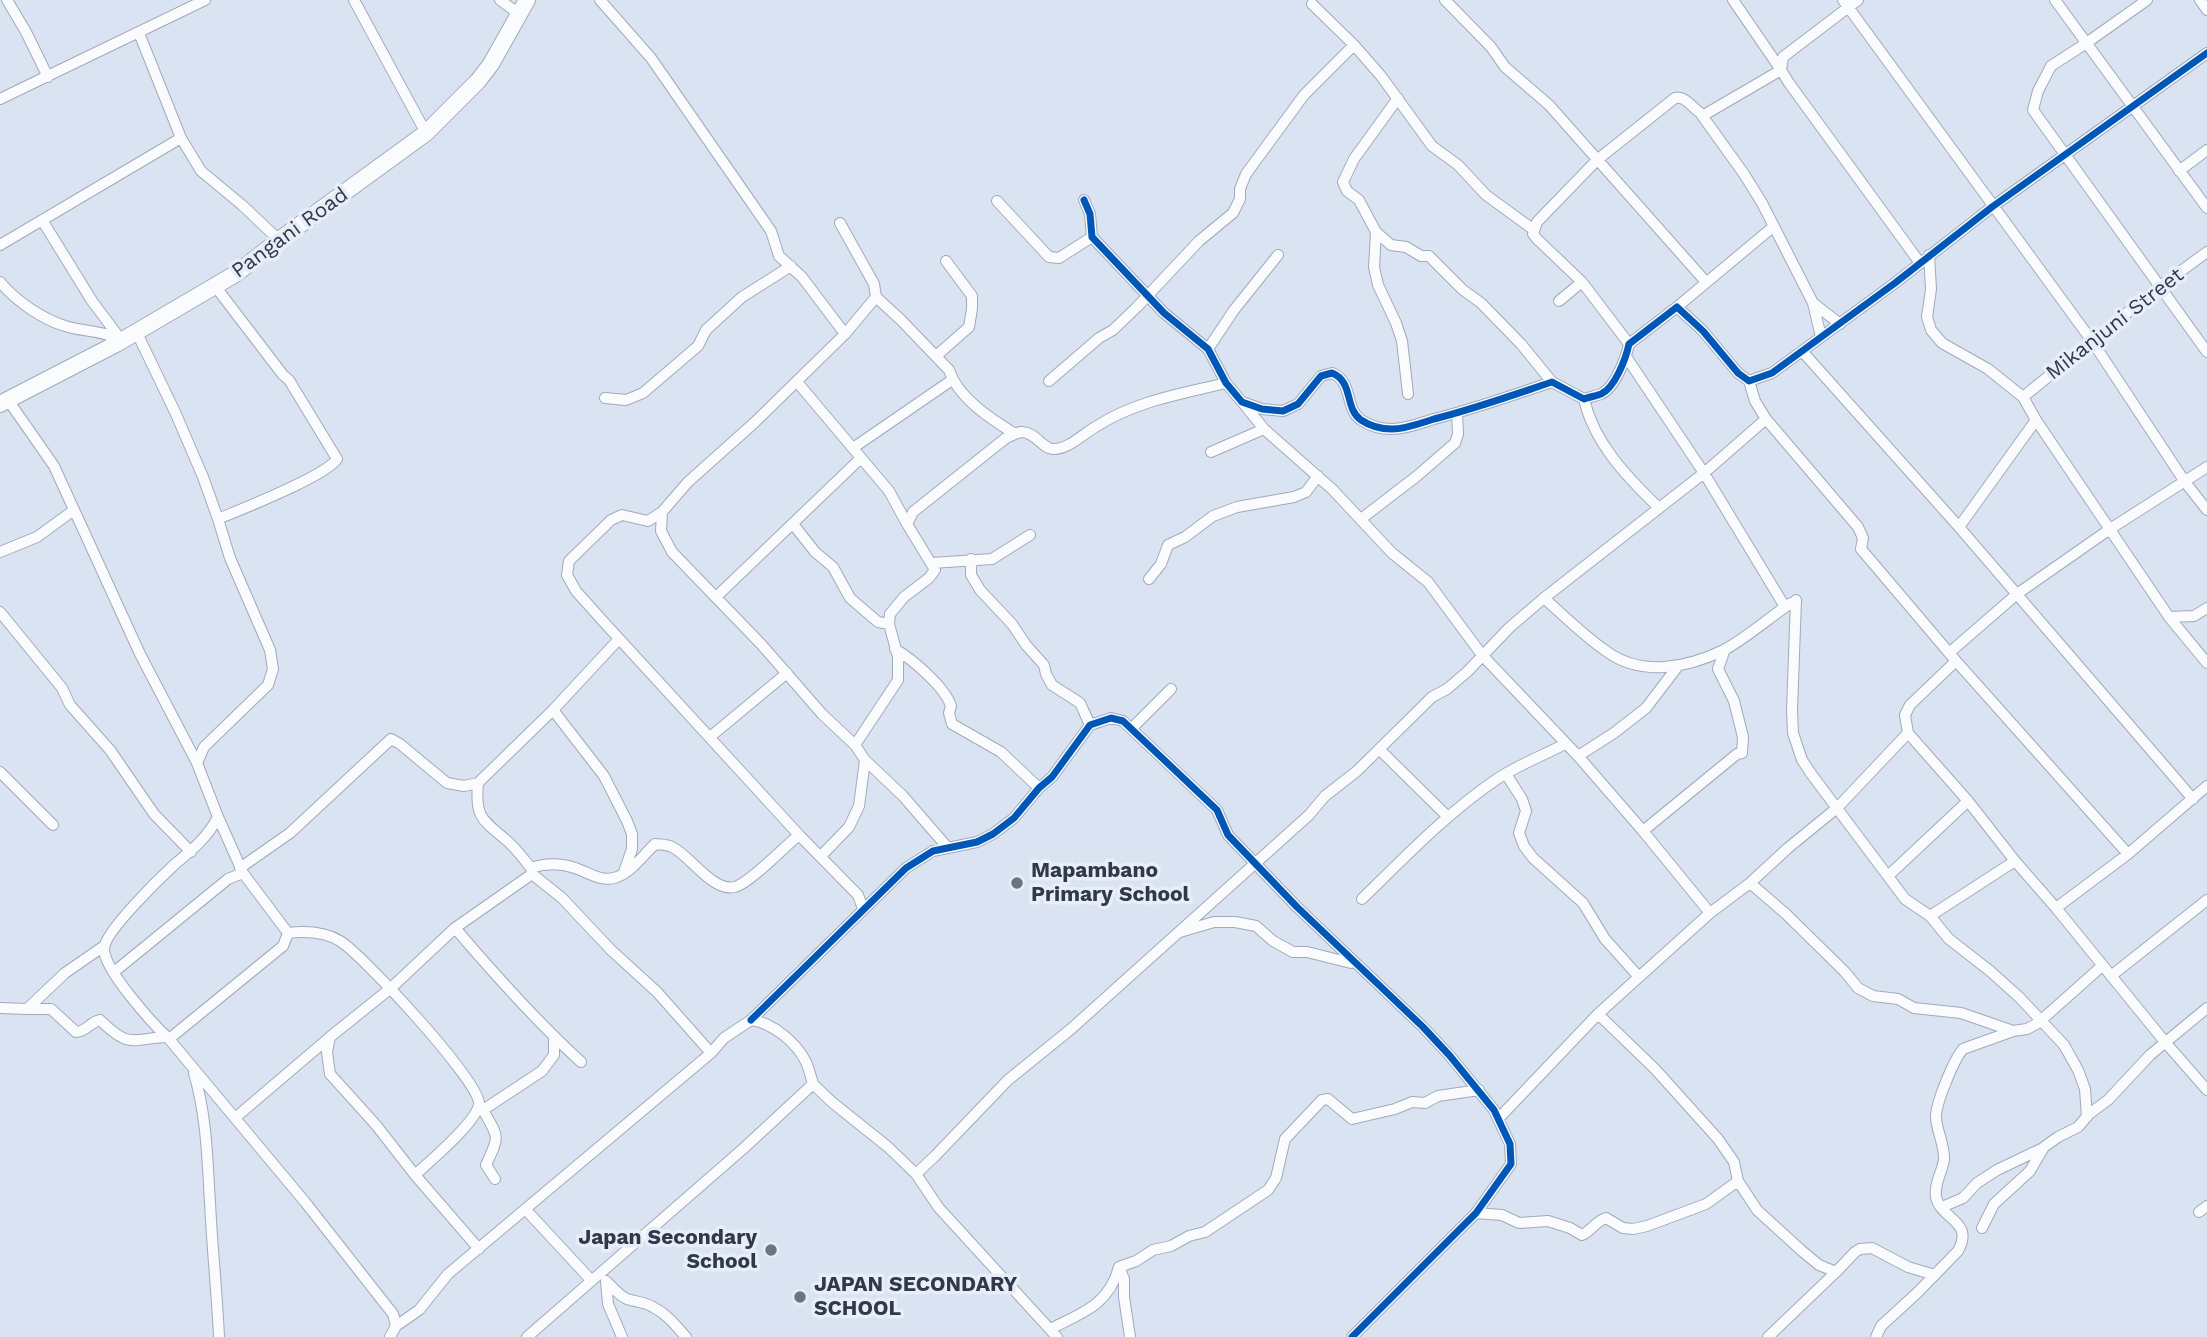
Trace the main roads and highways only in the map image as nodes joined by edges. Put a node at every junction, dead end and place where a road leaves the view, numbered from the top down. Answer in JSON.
{"nodes":[{"id":1,"x":523,"y":7,"type":"edge"},
{"id":2,"x":4,"y":402,"type":"edge"}],
"edges":[{"from":1,"to":2,"type":"main road","name":"Pangani Road"}]}
